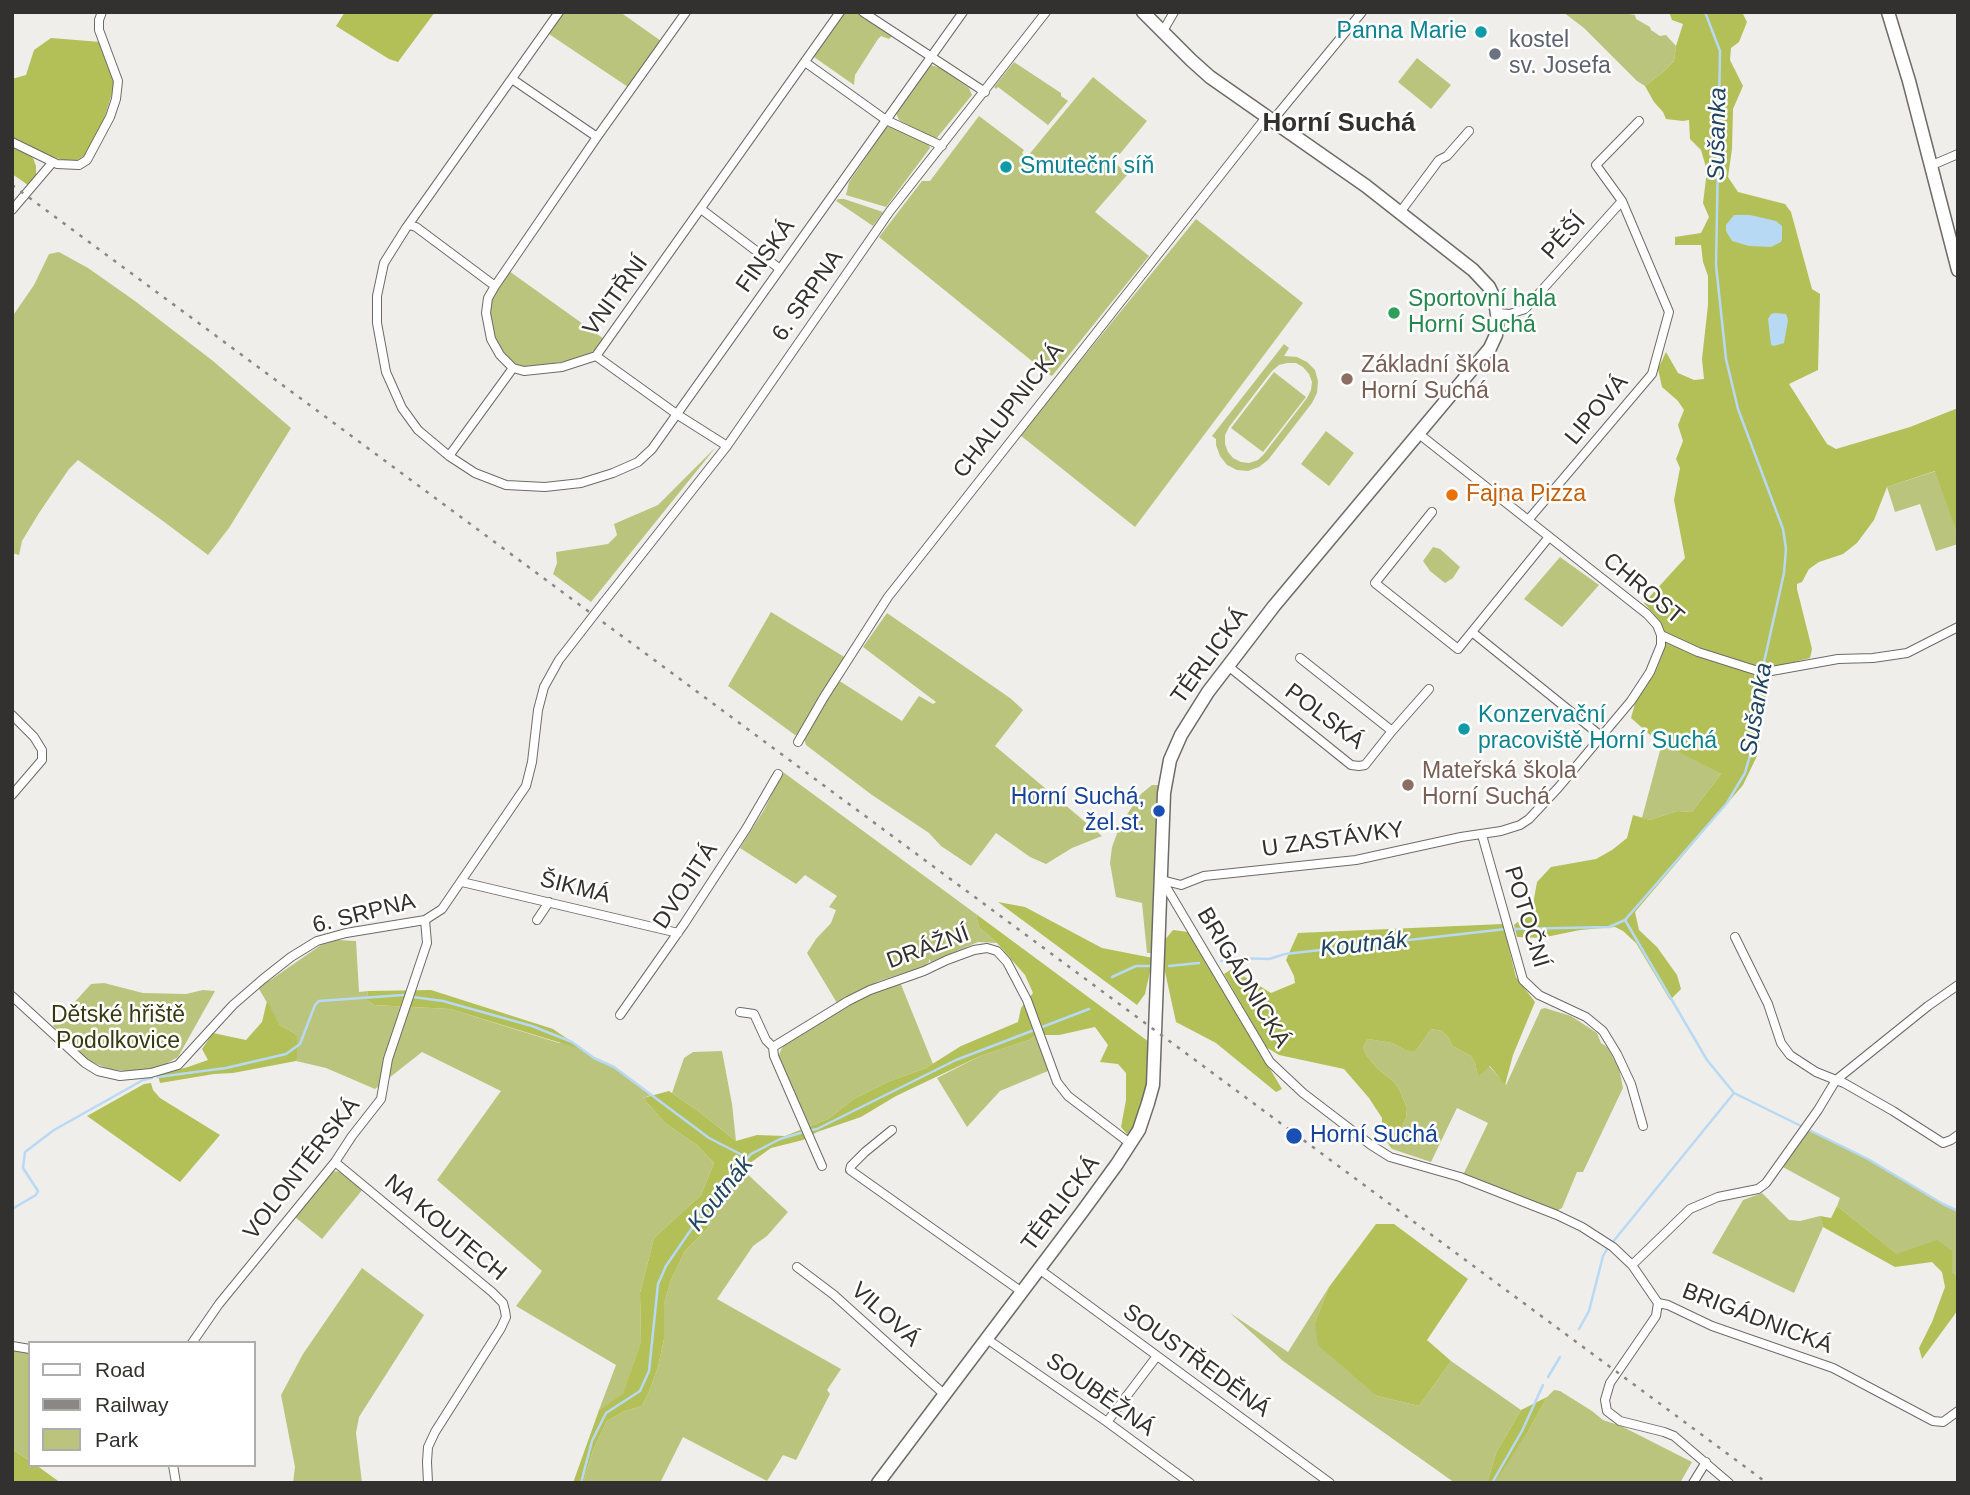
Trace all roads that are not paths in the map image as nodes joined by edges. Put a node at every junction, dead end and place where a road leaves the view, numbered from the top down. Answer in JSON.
{"nodes":[{"id":1,"x":102,"y":12,"type":"edge"},
{"id":2,"x":559,"y":12,"type":"edge"},
{"id":3,"x":685,"y":12,"type":"edge"},
{"id":4,"x":840,"y":12,"type":"edge"},
{"id":5,"x":863,"y":12,"type":"edge"},
{"id":6,"x":963,"y":12,"type":"edge"},
{"id":7,"x":1046,"y":12,"type":"edge"},
{"id":8,"x":1143,"y":12,"type":"edge"},
{"id":9,"x":1174,"y":12,"type":"edge"},
{"id":10,"x":1362,"y":12,"type":"edge"},
{"id":11,"x":1888,"y":12,"type":"edge"},
{"id":12,"x":1163,"y":31,"type":"junction"},
{"id":13,"x":931,"y":58,"type":"junction"},
{"id":14,"x":805,"y":62,"type":"junction"},
{"id":15,"x":512,"y":79,"type":"junction"},
{"id":16,"x":985,"y":92,"type":"junction"},
{"id":17,"x":1270,"y":118,"type":"junction"},
{"id":18,"x":886,"y":120,"type":"junction"},
{"id":19,"x":1639,"y":121,"type":"dead end"},
{"id":20,"x":1469,"y":131,"type":"dead end"},
{"id":21,"x":597,"y":137,"type":"junction"},
{"id":22,"x":12,"y":142,"type":"edge"},
{"id":23,"x":942,"y":146,"type":"junction"},
{"id":24,"x":1958,"y":154,"type":"edge"},
{"id":25,"x":52,"y":163,"type":"junction"},
{"id":26,"x":1930,"y":166,"type":"junction"},
{"id":27,"x":1622,"y":201,"type":"junction"},
{"id":28,"x":701,"y":209,"type":"junction"},
{"id":29,"x":12,"y":210,"type":"edge"},
{"id":30,"x":1401,"y":211,"type":"junction"},
{"id":31,"x":409,"y":225,"type":"junction"},
{"id":32,"x":780,"y":269,"type":"junction"},
{"id":33,"x":1958,"y":270,"type":"edge"},
{"id":34,"x":495,"y":286,"type":"junction"},
{"id":35,"x":1498,"y":313,"type":"junction"},
{"id":36,"x":596,"y":356,"type":"junction"},
{"id":37,"x":513,"y":368,"type":"junction"},
{"id":38,"x":678,"y":415,"type":"junction"},
{"id":39,"x":1419,"y":434,"type":"junction"},
{"id":40,"x":727,"y":446,"type":"junction"},
{"id":41,"x":449,"y":456,"type":"junction"},
{"id":42,"x":1432,"y":512,"type":"dead end"},
{"id":43,"x":1529,"y":519,"type":"junction"},
{"id":44,"x":1549,"y":537,"type":"junction"},
{"id":45,"x":1958,"y":627,"type":"edge"},
{"id":46,"x":1472,"y":632,"type":"junction"},
{"id":47,"x":1661,"y":635,"type":"junction"},
{"id":48,"x":1300,"y":658,"type":"dead end"},
{"id":49,"x":1228,"y":666,"type":"junction"},
{"id":50,"x":1429,"y":689,"type":"dead end"},
{"id":51,"x":12,"y":715,"type":"edge"},
{"id":52,"x":1392,"y":731,"type":"junction"},
{"id":53,"x":1601,"y":736,"type":"junction"},
{"id":54,"x":798,"y":742,"type":"dead end"},
{"id":55,"x":778,"y":774,"type":"dead end"},
{"id":56,"x":12,"y":795,"type":"edge"},
{"id":57,"x":1482,"y":835,"type":"junction"},
{"id":58,"x":1162,"y":880,"type":"junction"},
{"id":59,"x":462,"y":882,"type":"junction"},
{"id":60,"x":549,"y":902,"type":"junction"},
{"id":61,"x":425,"y":920,"type":"junction"},
{"id":62,"x":537,"y":920,"type":"dead end"},
{"id":63,"x":678,"y":933,"type":"junction"},
{"id":64,"x":1735,"y":937,"type":"dead end"},
{"id":65,"x":1958,"y":985,"type":"edge"},
{"id":66,"x":14,"y":1000,"type":"edge"},
{"id":67,"x":740,"y":1012,"type":"dead end"},
{"id":68,"x":620,"y":1014,"type":"dead end"},
{"id":69,"x":773,"y":1047,"type":"junction"},
{"id":70,"x":1836,"y":1080,"type":"junction"},
{"id":71,"x":1643,"y":1126,"type":"dead end"},
{"id":72,"x":892,"y":1130,"type":"dead end"},
{"id":73,"x":1958,"y":1135,"type":"edge"},
{"id":74,"x":1130,"y":1144,"type":"junction"},
{"id":75,"x":335,"y":1162,"type":"junction"},
{"id":76,"x":822,"y":1166,"type":"dead end"},
{"id":77,"x":1632,"y":1265,"type":"junction"},
{"id":78,"x":797,"y":1267,"type":"dead end"},
{"id":79,"x":1039,"y":1269,"type":"junction"},
{"id":80,"x":1022,"y":1292,"type":"junction"},
{"id":81,"x":1658,"y":1303,"type":"junction"},
{"id":82,"x":987,"y":1339,"type":"junction"},
{"id":83,"x":193,"y":1341,"type":"edge"},
{"id":84,"x":1157,"y":1356,"type":"junction"},
{"id":85,"x":945,"y":1395,"type":"junction"},
{"id":86,"x":1958,"y":1411,"type":"edge"},
{"id":87,"x":1107,"y":1422,"type":"junction"},
{"id":88,"x":1706,"y":1462,"type":"junction"},
{"id":89,"x":428,"y":1483,"type":"edge"},
{"id":90,"x":878,"y":1483,"type":"edge"},
{"id":91,"x":1190,"y":1483,"type":"edge"},
{"id":92,"x":1330,"y":1483,"type":"edge"},
{"id":93,"x":1693,"y":1483,"type":"edge"},
{"id":94,"x":1729,"y":1483,"type":"edge"}],
"edges":[{"from":1,"to":25,"type":"street"},
{"from":2,"to":15,"type":"street","name":"FINSKÁ"},
{"from":3,"to":21,"type":"street"},
{"from":4,"to":14,"type":"street","name":"VNITŘNÍ"},
{"from":5,"to":13,"type":"street"},
{"from":6,"to":13,"type":"street","name":"FINSKÁ"},
{"from":7,"to":16,"type":"street","name":"6. SRPNA"},
{"from":8,"to":12,"type":"main road"},
{"from":9,"to":12,"type":"street"},
{"from":10,"to":17,"type":"street","name":"CHALUPNICKÁ"},
{"from":11,"to":26,"type":"main road"},
{"from":12,"to":17,"type":"main road"},
{"from":13,"to":16,"type":"street"},
{"from":13,"to":18,"type":"street","name":"FINSKÁ"},
{"from":14,"to":18,"type":"street"},
{"from":14,"to":28,"type":"street","name":"VNITŘNÍ"},
{"from":15,"to":21,"type":"street"},
{"from":15,"to":31,"type":"street","name":"FINSKÁ"},
{"from":16,"to":23,"type":"street","name":"6. SRPNA"},
{"from":17,"to":30,"type":"main road"},
{"from":17,"to":54,"type":"street","name":"CHALUPNICKÁ"},
{"from":18,"to":23,"type":"street"},
{"from":18,"to":32,"type":"street","name":"FINSKÁ"},
{"from":19,"to":27,"type":"street"},
{"from":20,"to":30,"type":"street"},
{"from":21,"to":34,"type":"street"},
{"from":22,"to":25,"type":"street"},
{"from":23,"to":40,"type":"street","name":"6. SRPNA"},
{"from":24,"to":26,"type":"street"},
{"from":25,"to":29,"type":"street"},
{"from":26,"to":33,"type":"main road"},
{"from":27,"to":35,"type":"street","name":"PĚŠÍ"},
{"from":27,"to":43,"type":"street","name":"LIPOVÁ"},
{"from":28,"to":32,"type":"street"},
{"from":28,"to":36,"type":"street","name":"VNITŘNÍ"},
{"from":30,"to":35,"type":"main road"},
{"from":31,"to":34,"type":"street"},
{"from":31,"to":41,"type":"street","name":"FINSKÁ"},
{"from":32,"to":38,"type":"street","name":"FINSKÁ"},
{"from":34,"to":37,"type":"street"},
{"from":35,"to":39,"type":"main road","name":"TĚRLICKÁ"},
{"from":36,"to":37,"type":"street","name":"VNITŘNÍ"},
{"from":36,"to":38,"type":"street"},
{"from":37,"to":41,"type":"street"},
{"from":38,"to":40,"type":"street"},
{"from":38,"to":41,"type":"street","name":"FINSKÁ"},
{"from":39,"to":43,"type":"street","name":"CHROST"},
{"from":39,"to":49,"type":"main road","name":"TĚRLICKÁ"},
{"from":40,"to":59,"type":"street","name":"6. SRPNA","bridge":true},
{"from":42,"to":46,"type":"street"},
{"from":43,"to":44,"type":"street","name":"CHROST"},
{"from":44,"to":46,"type":"street"},
{"from":44,"to":47,"type":"street","name":"CHROST"},
{"from":45,"to":47,"type":"street","name":"CHROST"},
{"from":46,"to":53,"type":"street"},
{"from":47,"to":53,"type":"street","name":"U ZASTÁVKY"},
{"from":48,"to":52,"type":"street"},
{"from":49,"to":52,"type":"street","name":"POLSKÁ"},
{"from":49,"to":58,"type":"main road","name":"TĚRLICKÁ"},
{"from":50,"to":52,"type":"street"},
{"from":51,"to":56,"type":"street"},
{"from":53,"to":57,"type":"street","name":"U ZASTÁVKY"},
{"from":55,"to":63,"type":"street","name":"DVOJITÁ"},
{"from":57,"to":58,"type":"street","name":"U ZASTÁVKY"},
{"from":57,"to":71,"type":"street","name":"POTOČNÍ"},
{"from":58,"to":74,"type":"main road","name":"TĚRLICKÁ"},
{"from":58,"to":77,"type":"street","name":"BRIGÁDNICKÁ"},
{"from":59,"to":60,"type":"street","name":"ŠIKMÁ"},
{"from":59,"to":61,"type":"street","name":"6. SRPNA"},
{"from":60,"to":62,"type":"street"},
{"from":60,"to":63,"type":"street","name":"ŠIKMÁ"},
{"from":61,"to":66,"type":"street","name":"6. SRPNA"},
{"from":61,"to":75,"type":"street","name":"VOLONTÉRSKÁ"},
{"from":63,"to":68,"type":"street","name":"DVOJITÁ"},
{"from":64,"to":70,"type":"street"},
{"from":65,"to":70,"type":"street"},
{"from":67,"to":69,"type":"street"},
{"from":69,"to":74,"type":"street","name":"DRÁŽNÍ"},
{"from":69,"to":76,"type":"street"},
{"from":70,"to":73,"type":"street"},
{"from":70,"to":77,"type":"street"},
{"from":72,"to":80,"type":"street"},
{"from":74,"to":79,"type":"main road","name":"TĚRLICKÁ"},
{"from":75,"to":83,"type":"street","name":"VOLONTÉRSKÁ"},
{"from":75,"to":89,"type":"street","name":"NA KOUTECH"},
{"from":77,"to":81,"type":"street","name":"BRIGÁDNICKÁ"},
{"from":78,"to":85,"type":"street","name":"VILOVÁ"},
{"from":79,"to":80,"type":"main road","name":"TĚRLICKÁ"},
{"from":79,"to":84,"type":"street","name":"SOUSTŘEDĚNÁ"},
{"from":80,"to":82,"type":"main road","name":"TĚRLICKÁ"},
{"from":81,"to":86,"type":"street","name":"BRIGÁDNICKÁ"},
{"from":81,"to":88,"type":"street"},
{"from":82,"to":85,"type":"main road","name":"TĚRLICKÁ"},
{"from":82,"to":87,"type":"street","name":"SOUBĚŽNÁ"},
{"from":84,"to":87,"type":"street"},
{"from":84,"to":92,"type":"street","name":"SOUSTŘEDĚNÁ"},
{"from":85,"to":90,"type":"main road","name":"TĚRLICKÁ"},
{"from":87,"to":91,"type":"street","name":"SOUBĚŽNÁ"},
{"from":88,"to":93,"type":"street"},
{"from":88,"to":94,"type":"street"}]}
